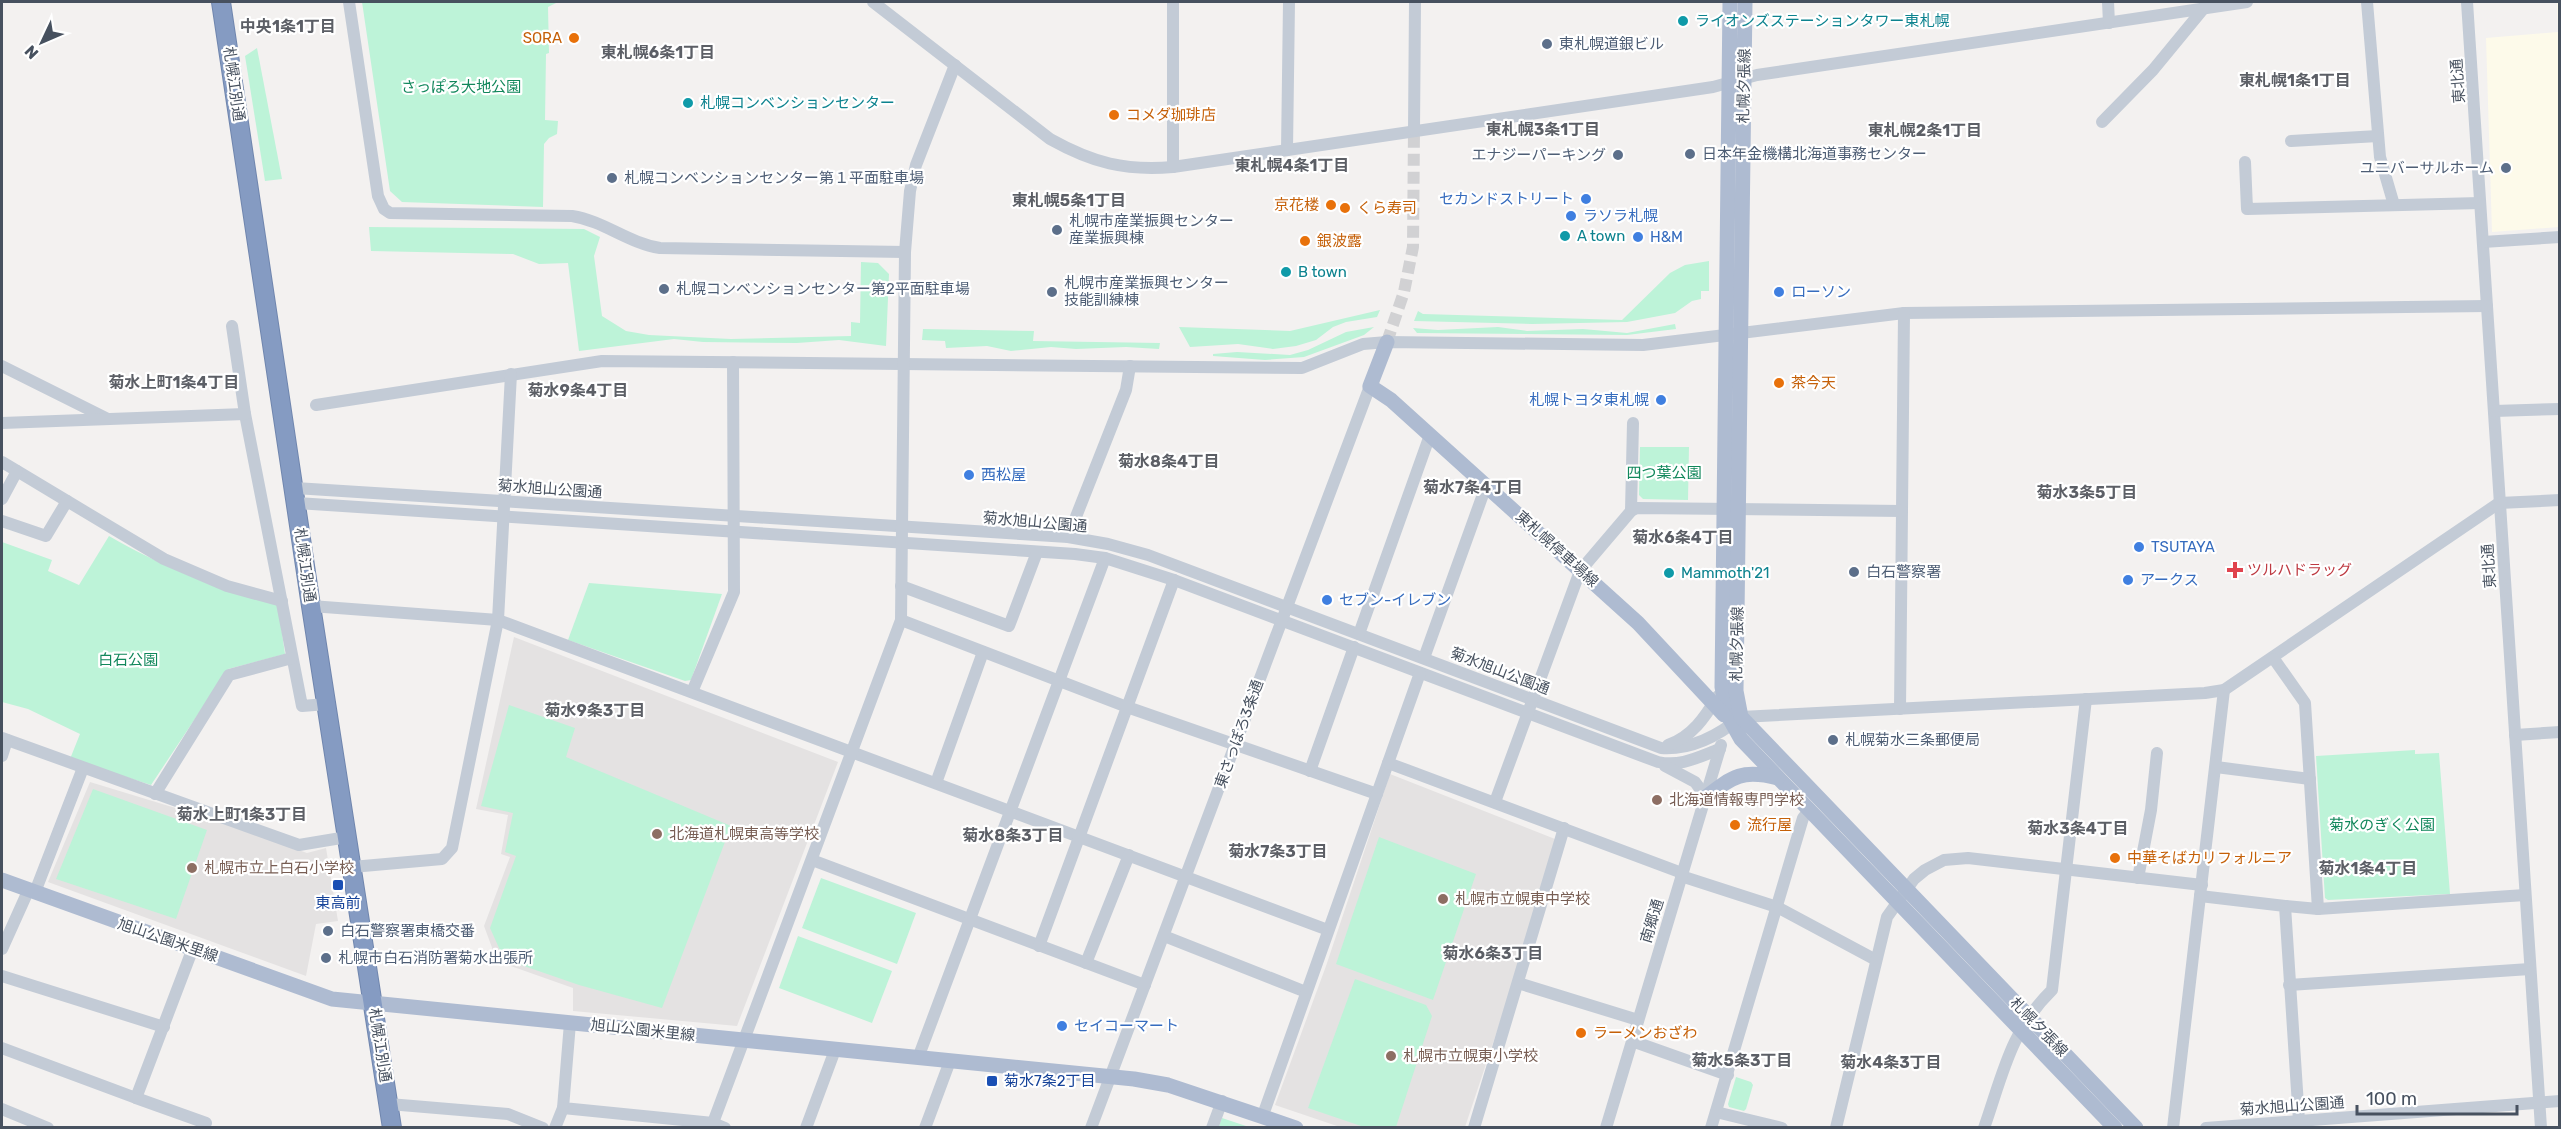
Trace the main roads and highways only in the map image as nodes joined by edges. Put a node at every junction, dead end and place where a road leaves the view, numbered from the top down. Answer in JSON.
{"nodes":[{"id":1,"x":221,"y":2,"type":"edge"},
{"id":2,"x":1731,"y":2,"type":"edge"},
{"id":3,"x":1745,"y":2,"type":"edge"},
{"id":4,"x":1736,"y":80,"type":"junction"},
{"id":5,"x":1387,"y":342,"type":"tunnel mouth"},
{"id":6,"x":1370,"y":386,"type":"joint"},
{"id":7,"x":1732,"y":509,"type":"junction"},
{"id":8,"x":1736,"y":721,"type":"junction"},
{"id":9,"x":1778,"y":778,"type":"junction"},
{"id":10,"x":1706,"y":797,"type":"road end"},
{"id":11,"x":2,"y":880,"type":"edge"},
{"id":12,"x":1902,"y":895,"type":"junction"},
{"id":13,"x":373,"y":1004,"type":"junction"},
{"id":14,"x":2024,"y":1022,"type":"junction"},
{"id":15,"x":392,"y":1128,"type":"edge"},
{"id":16,"x":1296,"y":1128,"type":"edge"},
{"id":17,"x":2115,"y":1128,"type":"edge"},
{"id":18,"x":2136,"y":1128,"type":"edge"}],
"edges":[{"from":1,"to":13,"type":"highway","name":"札幌江別通"},
{"from":2,"to":4,"type":"main road","name":"札幌夕張線"},
{"from":3,"to":4,"type":"main road","name":"札幌夕張線"},
{"from":4,"to":7,"type":"main road","name":"札幌夕張線"},
{"from":5,"to":6,"type":"main road","name":"東さっぽろ3条通"},
{"from":6,"to":8,"type":"main road","name":"東札幌停車場線"},
{"from":7,"to":8,"type":"main road","name":"札幌夕張線"},
{"from":7,"to":8,"type":"main road","name":"札幌夕張線"},
{"from":8,"to":9,"type":"main road","name":"札幌夕張線"},
{"from":8,"to":12,"type":"main road","name":"札幌夕張線"},
{"from":9,"to":10,"type":"main road"},
{"from":9,"to":12,"type":"main road","name":"札幌夕張線"},
{"from":11,"to":13,"type":"main road","name":"旭山公園米里線"},
{"from":12,"to":14,"type":"main road","name":"札幌夕張線"},
{"from":13,"to":15,"type":"highway","name":"札幌江別通"},
{"from":13,"to":16,"type":"main road","name":"旭山公園米里線"},
{"from":14,"to":17,"type":"main road","name":"札幌夕張線"},
{"from":14,"to":18,"type":"main road","name":"札幌夕張線"}]}
